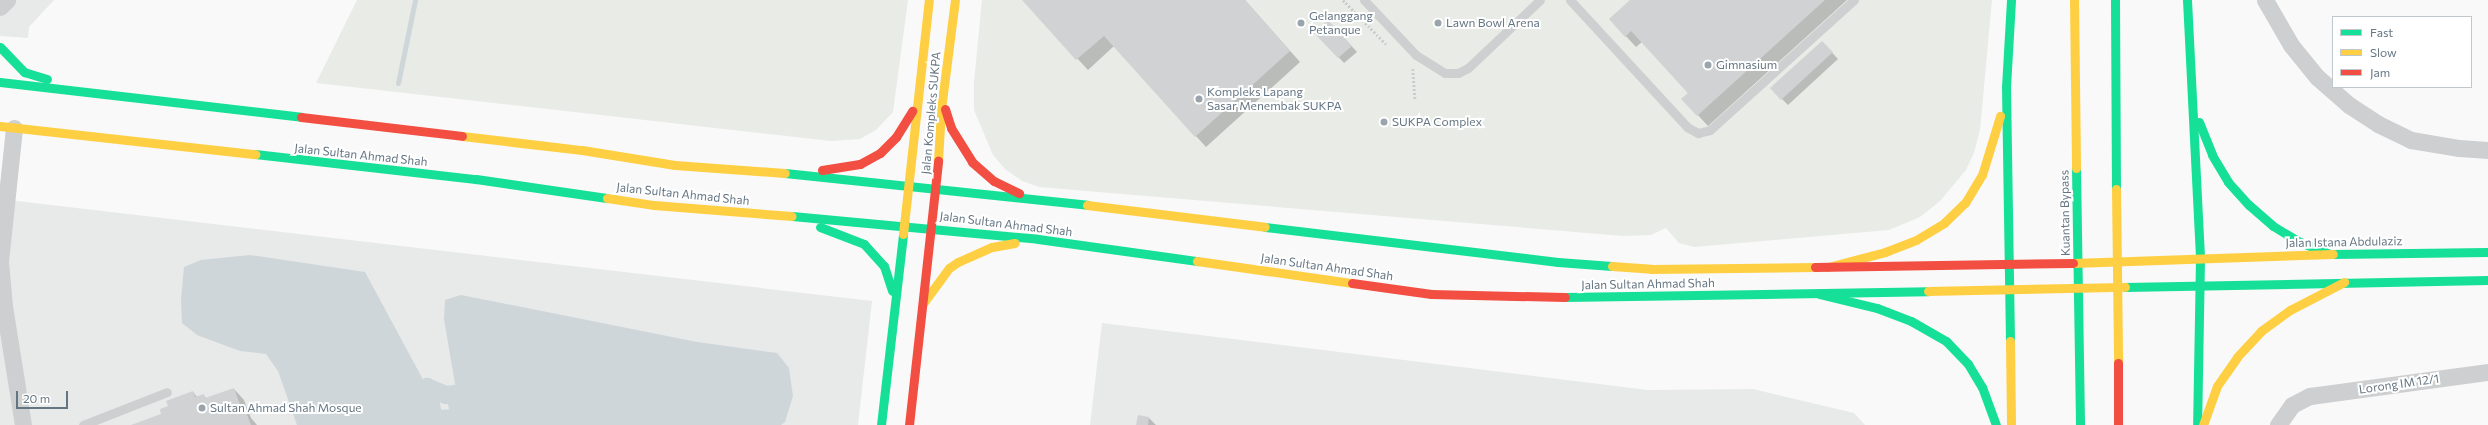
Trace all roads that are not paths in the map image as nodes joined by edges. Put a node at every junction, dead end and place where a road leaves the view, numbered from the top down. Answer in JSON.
{"nodes":[{"id":1,"x":7,"y":0,"type":"edge"},
{"id":2,"x":929,"y":0,"type":"edge"},
{"id":3,"x":955,"y":0,"type":"edge"},
{"id":4,"x":1364,"y":0,"type":"edge"},
{"id":5,"x":1540,"y":0,"type":"edge"},
{"id":6,"x":1570,"y":0,"type":"edge"},
{"id":7,"x":1854,"y":0,"type":"edge"},
{"id":8,"x":2011,"y":0,"type":"edge"},
{"id":9,"x":2074,"y":0,"type":"edge"},
{"id":10,"x":2115,"y":0,"type":"edge"},
{"id":11,"x":2187,"y":0,"type":"edge"},
{"id":12,"x":2269,"y":2,"type":"edge"},
{"id":13,"x":0,"y":7,"type":"edge"},
{"id":14,"x":0,"y":47,"type":"edge"},
{"id":15,"x":945,"y":80,"type":"junction"},
{"id":16,"x":0,"y":82,"type":"edge"},
{"id":17,"x":2006,"y":87,"type":"junction"},
{"id":18,"x":100,"y":93,"type":"junction"},
{"id":19,"x":2192,"y":96,"type":"junction"},
{"id":20,"x":916,"y":105,"type":"junction"},
{"id":21,"x":7,"y":127,"type":"edge"},
{"id":22,"x":2488,"y":150,"type":"edge"},
{"id":23,"x":782,"y":173,"type":"junction"},
{"id":24,"x":906,"y":187,"type":"junction"},
{"id":25,"x":937,"y":190,"type":"junction"},
{"id":26,"x":1050,"y":201,"type":"junction"},
{"id":27,"x":785,"y":216,"type":"junction"},
{"id":28,"x":902,"y":225,"type":"junction"},
{"id":29,"x":932,"y":228,"type":"junction"},
{"id":30,"x":1038,"y":239,"type":"junction"},
{"id":31,"x":2488,"y":252,"type":"edge"},
{"id":32,"x":2330,"y":254,"type":"junction"},
{"id":33,"x":2200,"y":259,"type":"junction"},
{"id":34,"x":0,"y":262,"type":"edge"},
{"id":35,"x":2010,"y":265,"type":"junction"},
{"id":36,"x":1828,"y":267,"type":"junction"},
{"id":37,"x":2488,"y":280,"type":"edge"},
{"id":38,"x":2344,"y":282,"type":"junction"},
{"id":39,"x":2200,"y":285,"type":"junction"},
{"id":40,"x":2011,"y":290,"type":"junction"},
{"id":41,"x":1819,"y":294,"type":"junction"},
{"id":42,"x":894,"y":298,"type":"junction"},
{"id":43,"x":923,"y":304,"type":"junction"},
{"id":44,"x":2488,"y":372,"type":"edge"},
{"id":45,"x":168,"y":392,"type":"dead end"},
{"id":46,"x":23,"y":425,"type":"edge"},
{"id":47,"x":83,"y":425,"type":"edge"},
{"id":48,"x":881,"y":425,"type":"edge"},
{"id":49,"x":909,"y":425,"type":"edge"},
{"id":50,"x":1996,"y":425,"type":"edge"},
{"id":51,"x":2011,"y":425,"type":"edge"},
{"id":52,"x":2080,"y":425,"type":"edge"},
{"id":53,"x":2118,"y":425,"type":"edge"},
{"id":54,"x":2197,"y":425,"type":"edge"},
{"id":55,"x":2202,"y":425,"type":"edge"},
{"id":56,"x":2278,"y":425,"type":"edge"}],
"edges":[{"from":1,"to":13,"type":"street"},
{"from":2,"to":20,"type":"main road","name":"Jalan Kompleks SUKPA"},
{"from":3,"to":15,"type":"main road","name":"Jalan Kompleks SUKPA"},
{"from":4,"to":5,"type":"lane"},
{"from":6,"to":7,"type":"lane"},
{"from":8,"to":17,"type":"main road"},
{"from":9,"to":52,"type":"main road","name":"Kuantan Bypass"},
{"from":10,"to":53,"type":"main road"},
{"from":11,"to":19,"type":"main road"},
{"from":12,"to":22,"type":"street"},
{"from":14,"to":18,"type":"main road"},
{"from":15,"to":25,"type":"main road","name":"Jalan Kompleks SUKPA"},
{"from":15,"to":26,"type":"main road"},
{"from":16,"to":18,"type":"main road","name":"Jalan Sultan Ahmad Shah"},
{"from":17,"to":35,"type":"main road"},
{"from":17,"to":36,"type":"main road"},
{"from":18,"to":23,"type":"main road","name":"Jalan Sultan Ahmad Shah"},
{"from":19,"to":32,"type":"main road"},
{"from":19,"to":33,"type":"main road"},
{"from":20,"to":23,"type":"main road"},
{"from":20,"to":24,"type":"main road","name":"Jalan Kompleks SUKPA"},
{"from":21,"to":27,"type":"main road","name":"Jalan Sultan Ahmad Shah"},
{"from":21,"to":34,"type":"street"},
{"from":23,"to":24,"type":"main road","name":"Jalan Sultan Ahmad Shah"},
{"from":24,"to":25,"type":"main road","name":"Jalan Sultan Ahmad Shah"},
{"from":24,"to":28,"type":"main road","name":"Jalan Kompleks SUKPA"},
{"from":25,"to":26,"type":"main road","name":"Jalan Sultan Ahmad Shah"},
{"from":25,"to":29,"type":"main road","name":"Jalan Kompleks SUKPA"},
{"from":26,"to":36,"type":"main road","name":"Jalan Sultan Ahmad Shah"},
{"from":27,"to":28,"type":"main road","name":"Jalan Sultan Ahmad Shah"},
{"from":27,"to":42,"type":"main road"},
{"from":28,"to":29,"type":"main road","name":"Jalan Sultan Ahmad Shah"},
{"from":28,"to":42,"type":"main road","name":"Jalan Kompleks SUKPA"},
{"from":29,"to":30,"type":"main road","name":"Jalan Sultan Ahmad Shah"},
{"from":29,"to":43,"type":"main road","name":"Jalan Kompleks SUKPA"},
{"from":30,"to":41,"type":"main road","name":"Jalan Sultan Ahmad Shah"},
{"from":30,"to":43,"type":"main road"},
{"from":31,"to":32,"type":"main road","name":"Jalan Istana Abdulaziz"},
{"from":32,"to":33,"type":"main road","name":"Jalan Istana Abdulaziz"},
{"from":33,"to":35,"type":"main road","name":"Jalan Istana Abdulaziz"},
{"from":33,"to":39,"type":"main road"},
{"from":34,"to":46,"type":"street"},
{"from":35,"to":36,"type":"main road","name":"Jalan Sultan Ahmad Shah"},
{"from":35,"to":40,"type":"main road"},
{"from":37,"to":38,"type":"main road"},
{"from":38,"to":39,"type":"main road"},
{"from":38,"to":55,"type":"main road"},
{"from":39,"to":40,"type":"main road","name":"Jalan Sultan Ahmad Shah"},
{"from":39,"to":54,"type":"main road"},
{"from":40,"to":41,"type":"main road","name":"Jalan Sultan Ahmad Shah"},
{"from":40,"to":51,"type":"main road"},
{"from":41,"to":50,"type":"main road"},
{"from":42,"to":48,"type":"main road","name":"Jalan Kompleks SUKPA"},
{"from":43,"to":49,"type":"main road","name":"Jalan Kompleks SUKPA"},
{"from":44,"to":56,"type":"street","name":"Lorong IM 12/1"},
{"from":45,"to":47,"type":"lane"}]}
